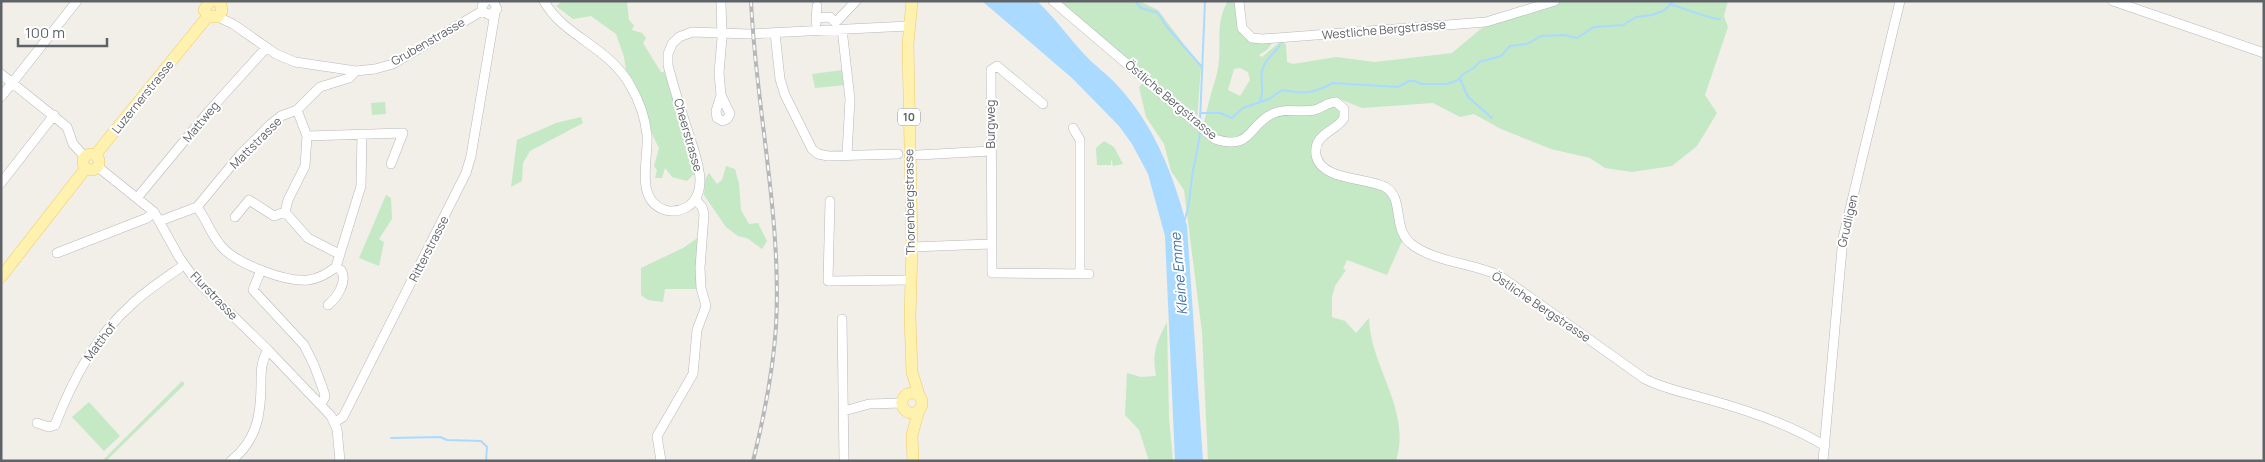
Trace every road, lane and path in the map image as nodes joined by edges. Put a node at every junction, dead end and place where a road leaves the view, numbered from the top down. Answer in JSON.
{"nodes":[{"id":1,"x":77,"y":1,"type":"edge"},
{"id":2,"x":486,"y":1,"type":"edge"},
{"id":3,"x":544,"y":1,"type":"edge"},
{"id":4,"x":721,"y":1,"type":"edge"},
{"id":5,"x":856,"y":1,"type":"edge"},
{"id":6,"x":912,"y":1,"type":"edge"},
{"id":7,"x":1053,"y":1,"type":"edge"},
{"id":8,"x":1239,"y":1,"type":"edge"},
{"id":9,"x":1555,"y":1,"type":"edge"},
{"id":10,"x":1900,"y":1,"type":"edge"},
{"id":11,"x":2113,"y":1,"type":"edge"},
{"id":12,"x":212,"y":6,"type":"edge"},
{"id":13,"x":817,"y":6,"type":"dead end"},
{"id":14,"x":492,"y":10,"type":"edge"},
{"id":15,"x":816,"y":18,"type":"junction"},
{"id":16,"x":909,"y":26,"type":"junction"},
{"id":17,"x":842,"y":30,"type":"junction"},
{"id":18,"x":817,"y":31,"type":"junction"},
{"id":19,"x":775,"y":32,"type":"junction"},
{"id":20,"x":722,"y":34,"type":"junction"},
{"id":21,"x":266,"y":48,"type":"junction"},
{"id":22,"x":2264,"y":53,"type":"edge"},
{"id":23,"x":356,"y":71,"type":"junction"},
{"id":24,"x":1,"y":74,"type":"edge"},
{"id":25,"x":12,"y":82,"type":"junction"},
{"id":26,"x":722,"y":95,"type":"dead end"},
{"id":27,"x":1,"y":97,"type":"edge"},
{"id":28,"x":1043,"y":104,"type":"dead end"},
{"id":29,"x":296,"y":110,"type":"junction"},
{"id":30,"x":54,"y":116,"type":"junction"},
{"id":31,"x":1073,"y":128,"type":"dead end"},
{"id":32,"x":362,"y":134,"type":"junction"},
{"id":33,"x":307,"y":136,"type":"junction"},
{"id":34,"x":991,"y":151,"type":"junction"},
{"id":35,"x":847,"y":154,"type":"junction"},
{"id":36,"x":898,"y":154,"type":"dead end"},
{"id":37,"x":90,"y":155,"type":"junction"},
{"id":38,"x":918,"y":155,"type":"dead end"},
{"id":39,"x":391,"y":164,"type":"dead end"},
{"id":40,"x":92,"y":168,"type":"junction"},
{"id":41,"x":1,"y":183,"type":"edge"},
{"id":42,"x":137,"y":198,"type":"junction"},
{"id":43,"x":695,"y":199,"type":"junction"},
{"id":44,"x":830,"y":201,"type":"dead end"},
{"id":45,"x":198,"y":207,"type":"junction"},
{"id":46,"x":154,"y":212,"type":"junction"},
{"id":47,"x":285,"y":212,"type":"junction"},
{"id":48,"x":235,"y":216,"type":"dead end"},
{"id":49,"x":160,"y":221,"type":"junction"},
{"id":50,"x":990,"y":244,"type":"junction"},
{"id":51,"x":912,"y":247,"type":"junction"},
{"id":52,"x":57,"y":253,"type":"dead end"},
{"id":53,"x":339,"y":254,"type":"junction"},
{"id":54,"x":184,"y":265,"type":"junction"},
{"id":55,"x":336,"y":268,"type":"junction"},
{"id":56,"x":261,"y":270,"type":"junction"},
{"id":57,"x":1,"y":277,"type":"edge"},
{"id":58,"x":910,"y":280,"type":"junction"},
{"id":59,"x":328,"y":305,"type":"dead end"},
{"id":60,"x":842,"y":319,"type":"dead end"},
{"id":61,"x":268,"y":350,"type":"junction"},
{"id":62,"x":912,"y":372,"type":"junction"},
{"id":63,"x":919,"y":395,"type":"junction"},
{"id":64,"x":904,"y":403,"type":"junction"},
{"id":65,"x":320,"y":404,"type":"junction"},
{"id":66,"x":919,"y":410,"type":"junction"},
{"id":67,"x":844,"y":411,"type":"junction"},
{"id":68,"x":335,"y":422,"type":"junction"},
{"id":69,"x":37,"y":423,"type":"dead end"},
{"id":70,"x":912,"y":435,"type":"junction"},
{"id":71,"x":1825,"y":446,"type":"junction"},
{"id":72,"x":231,"y":461,"type":"edge"},
{"id":73,"x":340,"y":461,"type":"edge"},
{"id":74,"x":661,"y":461,"type":"edge"},
{"id":75,"x":844,"y":461,"type":"edge"},
{"id":76,"x":913,"y":461,"type":"edge"},
{"id":77,"x":1823,"y":461,"type":"edge"}],
"edges":[{"from":1,"to":25,"type":"street"},
{"from":2,"to":14,"type":"street","name":"Ritterstrasse"},
{"from":3,"to":43,"type":"street"},
{"from":4,"to":20,"type":"street"},
{"from":5,"to":15,"type":"street"},
{"from":6,"to":16,"type":"main road","name":"Thorenbergstrasse","number":"10"},
{"from":7,"to":71,"type":"street","name":"Östliche Bergstrasse"},
{"from":8,"to":9,"type":"street","name":"Westliche Bergstrasse"},
{"from":10,"to":71,"type":"street","name":"Grudligen"},
{"from":11,"to":22,"type":"street"},
{"from":12,"to":21,"type":"street","name":"Grubenstrasse"},
{"from":12,"to":37,"type":"main road","name":"Luzernerstrasse"},
{"from":13,"to":15,"type":"street"},
{"from":14,"to":23,"type":"street","name":"Grubenstrasse"},
{"from":14,"to":68,"type":"street","name":"Ritterstrasse"},
{"from":15,"to":18,"type":"street"},
{"from":16,"to":17,"type":"street","name":"Cheerstrasse"},
{"from":16,"to":51,"type":"main road","name":"Thorenbergstrasse","number":"10"},
{"from":17,"to":18,"type":"street","name":"Cheerstrasse"},
{"from":17,"to":35,"type":"street"},
{"from":18,"to":19,"type":"street","name":"Cheerstrasse"},
{"from":19,"to":20,"type":"street","name":"Cheerstrasse"},
{"from":19,"to":35,"type":"street"},
{"from":20,"to":26,"type":"street"},
{"from":20,"to":43,"type":"street","name":"Cheerstrasse"},
{"from":21,"to":23,"type":"street","name":"Grubenstrasse"},
{"from":21,"to":42,"type":"street","name":"Mattweg"},
{"from":23,"to":29,"type":"street","name":"Mattstrasse"},
{"from":24,"to":25,"type":"street"},
{"from":25,"to":27,"type":"street"},
{"from":25,"to":30,"type":"street"},
{"from":28,"to":34,"type":"street","name":"Burgweg"},
{"from":29,"to":33,"type":"street"},
{"from":29,"to":45,"type":"street","name":"Mattstrasse"},
{"from":30,"to":37,"type":"street"},
{"from":30,"to":41,"type":"street"},
{"from":31,"to":50,"type":"street","name":"Burgweg"},
{"from":32,"to":33,"type":"street"},
{"from":32,"to":39,"type":"street"},
{"from":32,"to":53,"type":"street"},
{"from":33,"to":47,"type":"street"},
{"from":34,"to":38,"type":"street"},
{"from":34,"to":50,"type":"street","name":"Burgweg"},
{"from":35,"to":36,"type":"street"},
{"from":37,"to":40,"type":"main road"},
{"from":40,"to":42,"type":"street","name":"Flurstrasse"},
{"from":40,"to":57,"type":"main road"},
{"from":42,"to":46,"type":"street","name":"Flurstrasse"},
{"from":43,"to":74,"type":"street"},
{"from":44,"to":58,"type":"street"},
{"from":45,"to":49,"type":"street"},
{"from":45,"to":56,"type":"street"},
{"from":46,"to":49,"type":"street","name":"Flurstrasse"},
{"from":46,"to":52,"type":"street"},
{"from":47,"to":48,"type":"street"},
{"from":47,"to":53,"type":"street"},
{"from":49,"to":54,"type":"street","name":"Flurstrasse"},
{"from":50,"to":51,"type":"street"},
{"from":51,"to":58,"type":"main road","name":"Thorenbergstrasse","number":"10"},
{"from":53,"to":55,"type":"street"},
{"from":54,"to":61,"type":"street","name":"Flurstrasse"},
{"from":54,"to":69,"type":"street","name":"Matthof"},
{"from":55,"to":56,"type":"street"},
{"from":55,"to":59,"type":"street"},
{"from":56,"to":65,"type":"street"},
{"from":58,"to":62,"type":"main road","name":"Thorenbergstrasse","number":"10"},
{"from":60,"to":67,"type":"street"},
{"from":61,"to":65,"type":"street","name":"Flurstrasse"},
{"from":61,"to":72,"type":"street"},
{"from":62,"to":63,"type":"main road","name":"Thorenbergstrasse","number":"10"},
{"from":62,"to":64,"type":"main road","name":"Thorenbergstrasse","number":"10"},
{"from":63,"to":64,"type":"main road"},
{"from":63,"to":66,"type":"main road","number":"10"},
{"from":64,"to":66,"type":"main road"},
{"from":64,"to":67,"type":"street"},
{"from":64,"to":70,"type":"main road","number":"10"},
{"from":65,"to":68,"type":"street","name":"Flurstrasse"},
{"from":66,"to":70,"type":"main road","number":"10"},
{"from":67,"to":75,"type":"street"},
{"from":68,"to":73,"type":"street"},
{"from":70,"to":76,"type":"main road","number":"10"},
{"from":71,"to":77,"type":"street","name":"Grudligen"}]}
